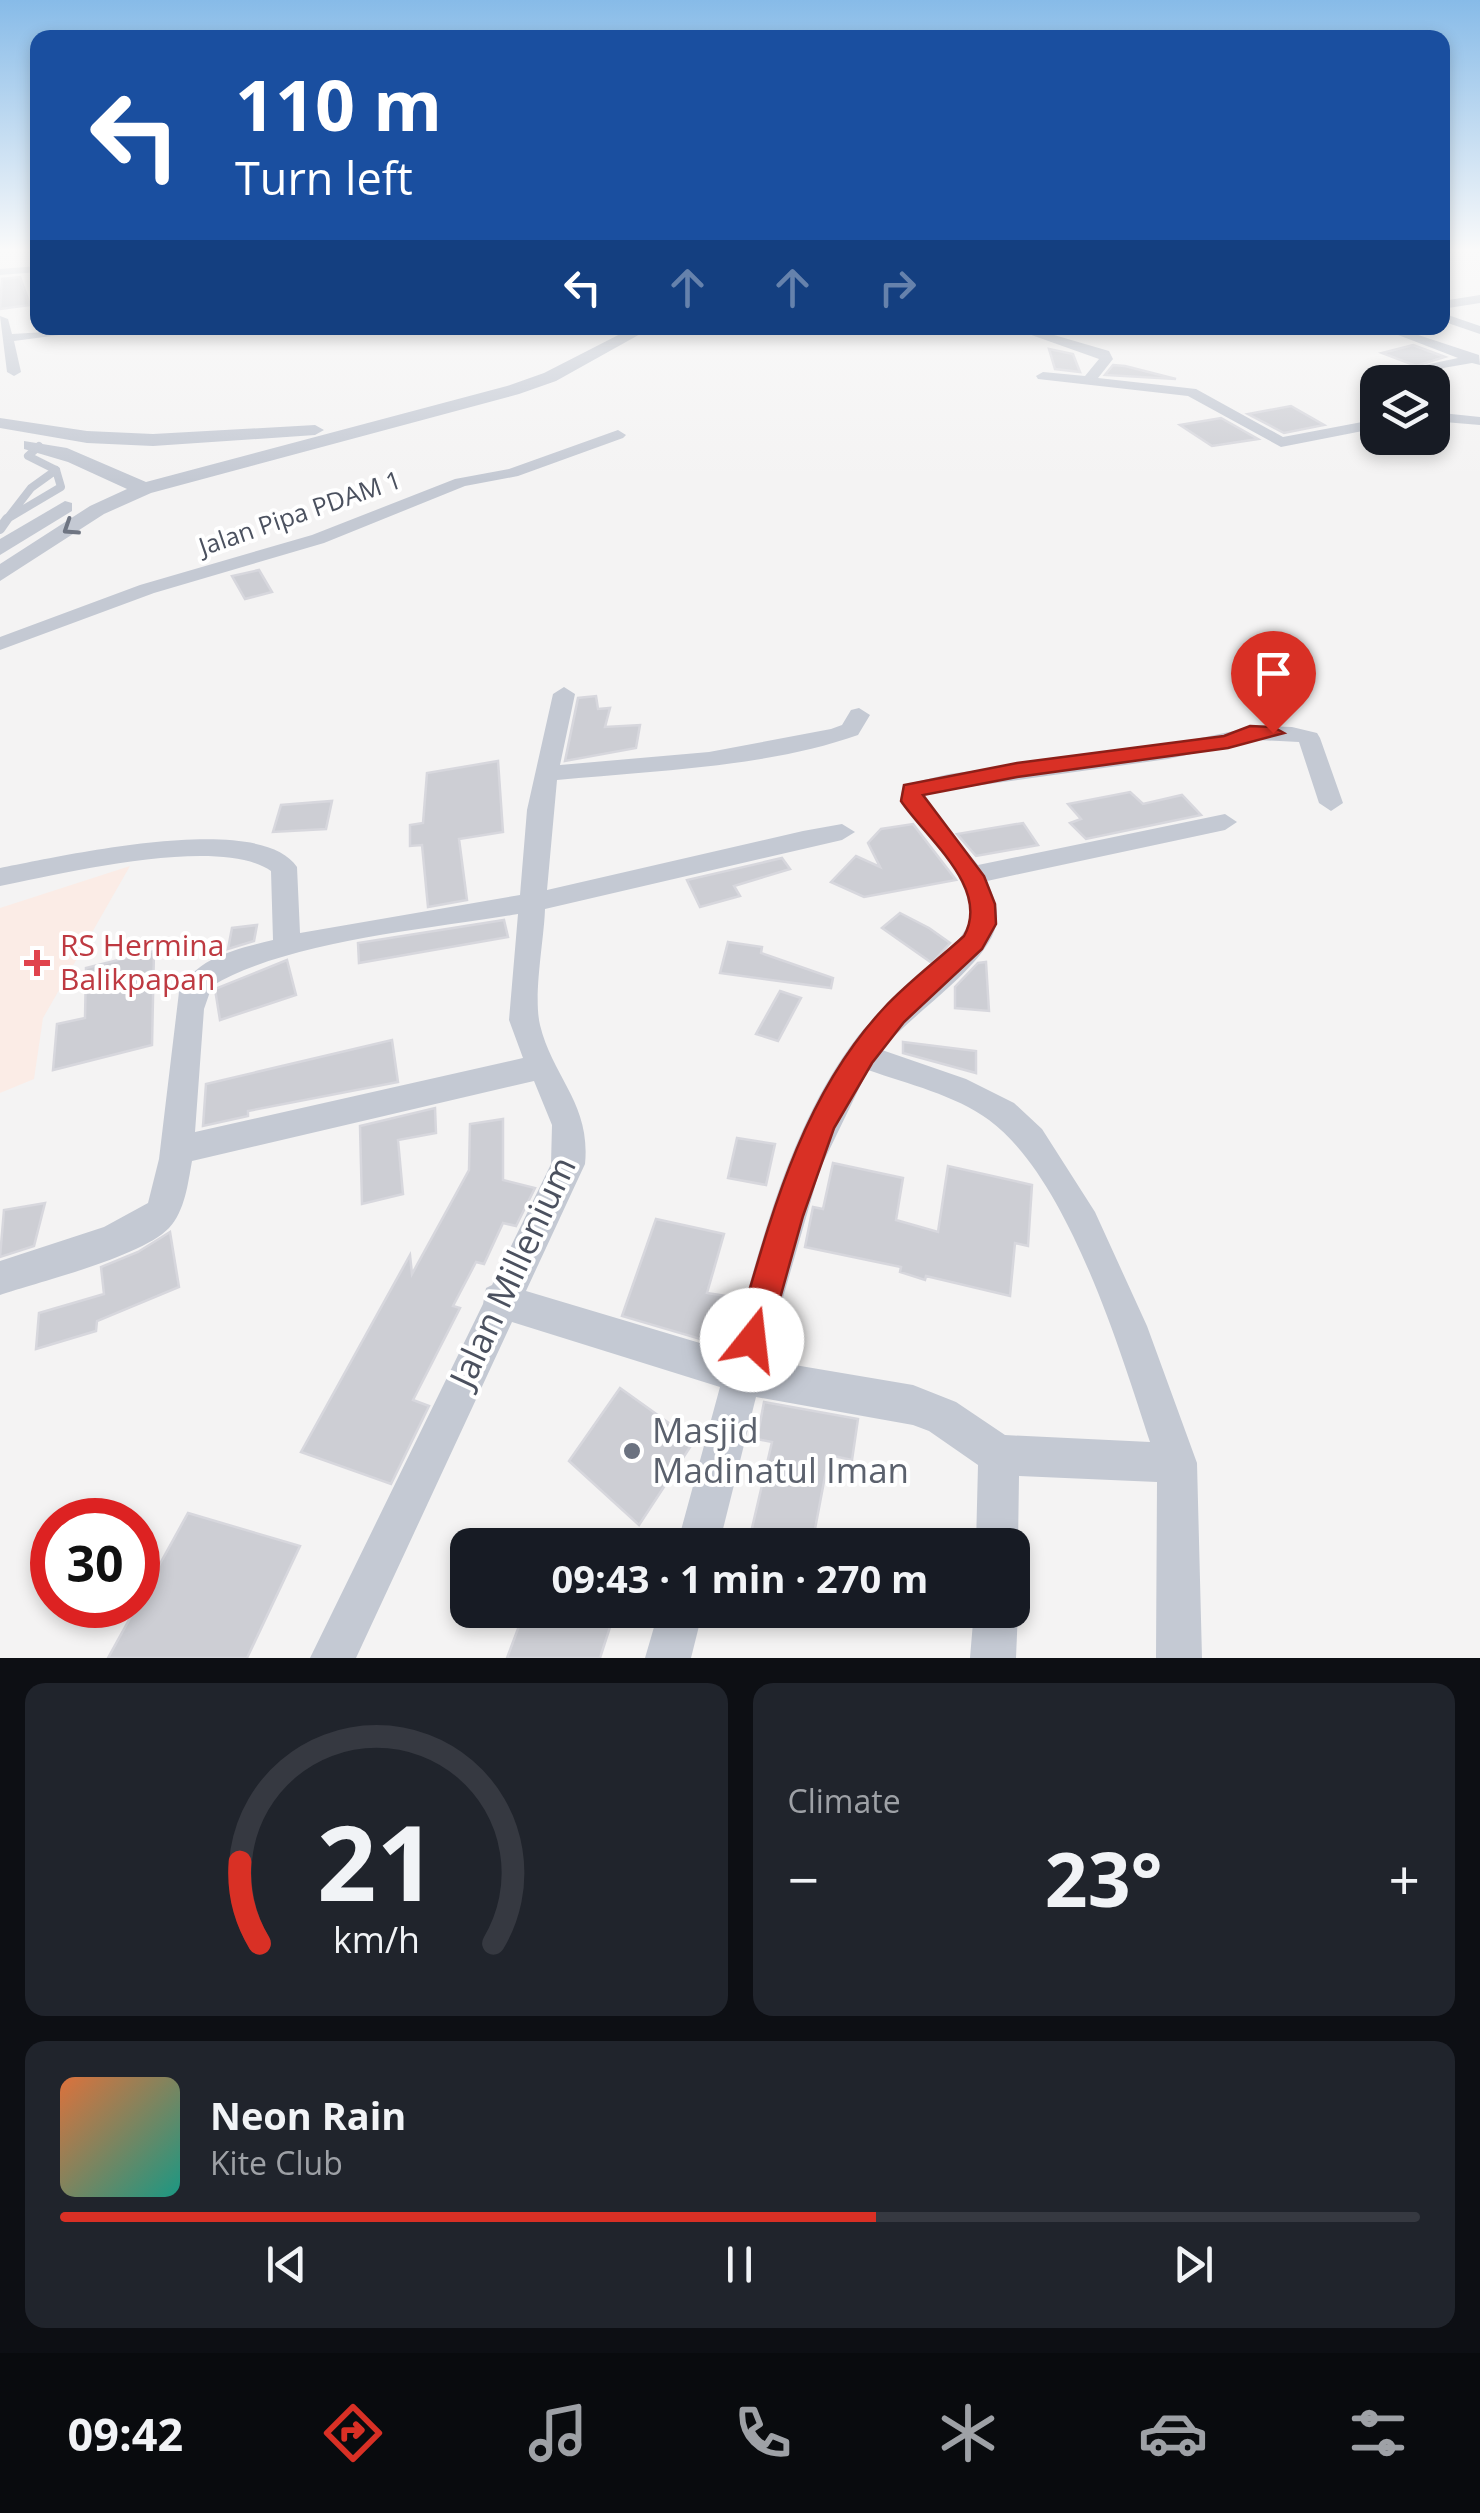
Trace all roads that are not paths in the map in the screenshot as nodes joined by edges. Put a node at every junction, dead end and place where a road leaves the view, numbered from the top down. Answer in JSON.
{"nodes":[{"id":1,"x":4,"y":326,"type":"edge"},
{"id":2,"x":37,"y":335,"type":"edge"},
{"id":3,"x":602,"y":335,"type":"edge"},
{"id":4,"x":631,"y":335,"type":"edge"},
{"id":5,"x":1041,"y":335,"type":"edge"},
{"id":6,"x":1407,"y":335,"type":"edge"},
{"id":7,"x":8,"y":338,"type":"junction"},
{"id":8,"x":1478,"y":359,"type":"edge"},
{"id":9,"x":1443,"y":365,"type":"edge"},
{"id":10,"x":14,"y":372,"type":"dead end"},
{"id":11,"x":1044,"y":376,"type":"dead end"},
{"id":12,"x":1089,"y":380,"type":"junction"},
{"id":13,"x":1450,"y":418,"type":"edge"},
{"id":14,"x":1480,"y":421,"type":"edge"},
{"id":15,"x":0,"y":423,"type":"edge"},
{"id":16,"x":1360,"y":427,"type":"edge"},
{"id":17,"x":330,"y":428,"type":"junction"},
{"id":18,"x":356,"y":435,"type":"junction"},
{"id":19,"x":618,"y":435,"type":"dead end"},
{"id":20,"x":0,"y":439,"type":"edge"},
{"id":21,"x":147,"y":446,"type":"junction"},
{"id":22,"x":262,"y":447,"type":"junction"},
{"id":23,"x":51,"y":455,"type":"junction"},
{"id":24,"x":134,"y":485,"type":"junction"},
{"id":25,"x":16,"y":504,"type":"junction"},
{"id":26,"x":0,"y":506,"type":"edge"},
{"id":27,"x":5,"y":533,"type":"edge"},
{"id":28,"x":0,"y":574,"type":"edge"},
{"id":29,"x":0,"y":644,"type":"edge"},
{"id":30,"x":564,"y":694,"type":"dead end"},
{"id":31,"x":859,"y":715,"type":"dead end"},
{"id":32,"x":546,"y":774,"type":"junction"},
{"id":33,"x":1331,"y":804,"type":"dead end"},
{"id":34,"x":1224,"y":822,"type":"dead end"},
{"id":35,"x":842,"y":832,"type":"dead end"},
{"id":36,"x":972,"y":876,"type":"junction"},
{"id":37,"x":0,"y":877,"type":"edge"},
{"id":38,"x":532,"y":902,"type":"junction"},
{"id":39,"x":287,"y":948,"type":"junction"},
{"id":40,"x":862,"y":1056,"type":"junction"},
{"id":41,"x":540,"y":1067,"type":"junction"},
{"id":42,"x":175,"y":1151,"type":"junction"},
{"id":43,"x":0,"y":1278,"type":"edge"},
{"id":44,"x":499,"y":1300,"type":"junction"},
{"id":45,"x":742,"y":1375,"type":"junction"},
{"id":46,"x":999,"y":1454,"type":"junction"},
{"id":47,"x":1177,"y":1463,"type":"junction"},
{"id":48,"x":702,"y":1528,"type":"edge"},
{"id":49,"x":997,"y":1528,"type":"edge"},
{"id":50,"x":676,"y":1628,"type":"edge"},
{"id":51,"x":995,"y":1628,"type":"edge"},
{"id":52,"x":333,"y":1658,"type":"edge"},
{"id":53,"x":668,"y":1658,"type":"edge"},
{"id":54,"x":993,"y":1658,"type":"edge"},
{"id":55,"x":1179,"y":1658,"type":"edge"}],
"edges":[{"from":1,"to":7,"type":"street"},
{"from":2,"to":7,"type":"street"},
{"from":3,"to":17,"type":"street"},
{"from":4,"to":18,"type":"street"},
{"from":5,"to":12,"type":"street"},
{"from":6,"to":8,"type":"street"},
{"from":7,"to":10,"type":"street"},
{"from":8,"to":9,"type":"street"},
{"from":11,"to":12,"type":"street"},
{"from":12,"to":16,"type":"street"},
{"from":13,"to":14,"type":"street"},
{"from":15,"to":21,"type":"street"},
{"from":17,"to":21,"type":"street"},
{"from":17,"to":22,"type":"street"},
{"from":18,"to":22,"type":"street"},
{"from":18,"to":24,"type":"street"},
{"from":19,"to":29,"type":"street","name":"Jalan Pipa PDAM 1"},
{"from":20,"to":23,"type":"street"},
{"from":21,"to":22,"type":"street"},
{"from":21,"to":23,"type":"street"},
{"from":22,"to":24,"type":"street"},
{"from":23,"to":24,"type":"street"},
{"from":23,"to":25,"type":"lane"},
{"from":23,"to":27,"type":"lane"},
{"from":24,"to":27,"type":"street"},
{"from":24,"to":28,"type":"street","one_way":true},
{"from":25,"to":26,"type":"lane"},
{"from":25,"to":27,"type":"lane"},
{"from":30,"to":32,"type":"street","name":"Jalan Millenium"},
{"from":31,"to":32,"type":"street"},
{"from":32,"to":38,"type":"street","name":"Jalan Millenium"},
{"from":33,"to":36,"type":"street"},
{"from":34,"to":36,"type":"street"},
{"from":35,"to":38,"type":"street"},
{"from":36,"to":40,"type":"street"},
{"from":37,"to":39,"type":"street"},
{"from":38,"to":39,"type":"street"},
{"from":38,"to":41,"type":"street","name":"Jalan Millenium"},
{"from":39,"to":42,"type":"street"},
{"from":40,"to":45,"type":"street"},
{"from":40,"to":47,"type":"street"},
{"from":41,"to":42,"type":"street"},
{"from":41,"to":44,"type":"street","name":"Jalan Millenium"},
{"from":42,"to":43,"type":"street"},
{"from":44,"to":45,"type":"street"},
{"from":44,"to":52,"type":"street","name":"Jalan Millenium"},
{"from":45,"to":46,"type":"street"},
{"from":45,"to":48,"type":"street"},
{"from":46,"to":47,"type":"street"},
{"from":46,"to":49,"type":"street"},
{"from":47,"to":55,"type":"street"},
{"from":50,"to":53,"type":"street"},
{"from":51,"to":54,"type":"street"}]}
